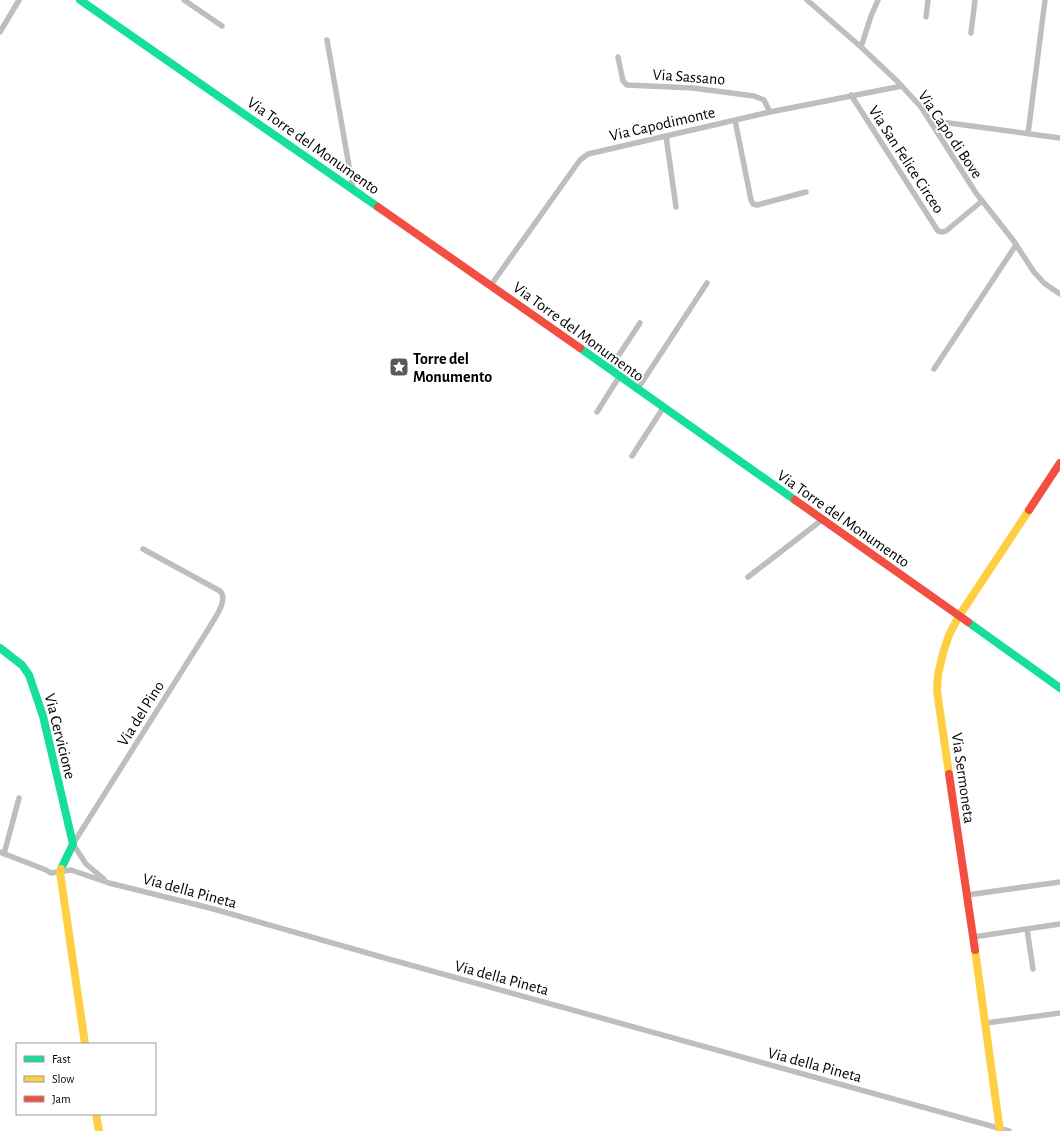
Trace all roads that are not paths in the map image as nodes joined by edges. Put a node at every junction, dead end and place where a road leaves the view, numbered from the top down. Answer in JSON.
{"nodes":[{"id":1,"x":19,"y":0,"type":"edge"},
{"id":2,"x":80,"y":0,"type":"edge"},
{"id":3,"x":184,"y":0,"type":"edge"},
{"id":4,"x":807,"y":0,"type":"edge"},
{"id":5,"x":878,"y":0,"type":"edge"},
{"id":6,"x":928,"y":0,"type":"edge"},
{"id":7,"x":975,"y":0,"type":"edge"},
{"id":8,"x":1045,"y":0,"type":"edge"},
{"id":9,"x":926,"y":16,"type":"dead end"},
{"id":10,"x":222,"y":26,"type":"dead end"},
{"id":11,"x":0,"y":32,"type":"edge"},
{"id":12,"x":971,"y":32,"type":"dead end"},
{"id":13,"x":327,"y":40,"type":"dead end"},
{"id":14,"x":861,"y":47,"type":"junction"},
{"id":15,"x":618,"y":57,"type":"dead end"},
{"id":16,"x":902,"y":86,"type":"junction"},
{"id":17,"x":851,"y":95,"type":"junction"},
{"id":18,"x":770,"y":112,"type":"junction"},
{"id":19,"x":735,"y":120,"type":"junction"},
{"id":20,"x":933,"y":124,"type":"junction"},
{"id":21,"x":1028,"y":134,"type":"junction"},
{"id":22,"x":666,"y":136,"type":"junction"},
{"id":23,"x":1060,"y":138,"type":"edge"},
{"id":24,"x":353,"y":189,"type":"junction"},
{"id":25,"x":806,"y":192,"type":"dead end"},
{"id":26,"x":982,"y":201,"type":"junction"},
{"id":27,"x":676,"y":207,"type":"dead end"},
{"id":28,"x":1016,"y":245,"type":"junction"},
{"id":29,"x":707,"y":283,"type":"dead end"},
{"id":30,"x":491,"y":285,"type":"junction"},
{"id":31,"x":1060,"y":294,"type":"edge"},
{"id":32,"x":640,"y":323,"type":"dead end"},
{"id":33,"x":934,"y":369,"type":"dead end"},
{"id":34,"x":609,"y":370,"type":"junction"},
{"id":35,"x":619,"y":377,"type":"junction"},
{"id":36,"x":637,"y":390,"type":"junction"},
{"id":37,"x":663,"y":408,"type":"junction"},
{"id":38,"x":597,"y":412,"type":"dead end"},
{"id":39,"x":632,"y":456,"type":"dead end"},
{"id":40,"x":1060,"y":462,"type":"edge"},
{"id":41,"x":823,"y":519,"type":"junction"},
{"id":42,"x":143,"y":549,"type":"dead end"},
{"id":43,"x":748,"y":577,"type":"dead end"},
{"id":44,"x":959,"y":616,"type":"junction"},
{"id":45,"x":0,"y":648,"type":"edge"},
{"id":46,"x":1060,"y":688,"type":"edge"},
{"id":47,"x":19,"y":798,"type":"dead end"},
{"id":48,"x":73,"y":844,"type":"junction"},
{"id":49,"x":2,"y":853,"type":"edge"},
{"id":50,"x":60,"y":872,"type":"junction"},
{"id":51,"x":1060,"y":882,"type":"edge"},
{"id":52,"x":109,"y":883,"type":"junction"},
{"id":53,"x":967,"y":895,"type":"junction"},
{"id":54,"x":1060,"y":924,"type":"edge"},
{"id":55,"x":1027,"y":929,"type":"junction"},
{"id":56,"x":973,"y":937,"type":"junction"},
{"id":57,"x":1033,"y":970,"type":"dead end"},
{"id":58,"x":1060,"y":1012,"type":"edge"},
{"id":59,"x":986,"y":1023,"type":"junction"},
{"id":60,"x":85,"y":1043,"type":"edge"},
{"id":61,"x":96,"y":1115,"type":"edge"},
{"id":62,"x":1000,"y":1130,"type":"edge"},
{"id":63,"x":98,"y":1131,"type":"edge"},
{"id":64,"x":1009,"y":1131,"type":"edge"}],
"edges":[{"from":1,"to":11,"type":"street"},
{"from":2,"to":24,"type":"street","name":"Via Torre del Monumento"},
{"from":3,"to":10,"type":"street"},
{"from":4,"to":14,"type":"street","name":"Via Capo di Bove"},
{"from":5,"to":14,"type":"street"},
{"from":6,"to":9,"type":"street"},
{"from":7,"to":12,"type":"street"},
{"from":8,"to":21,"type":"street"},
{"from":13,"to":24,"type":"street"},
{"from":14,"to":16,"type":"street","name":"Via Capo di Bove"},
{"from":15,"to":18,"type":"street","name":"Via Sassano"},
{"from":16,"to":17,"type":"street","name":"Via Capodimonte"},
{"from":16,"to":20,"type":"street","name":"Via Capo di Bove"},
{"from":17,"to":18,"type":"street","name":"Via Capodimonte"},
{"from":17,"to":26,"type":"street","name":"Via San Felice Circeo"},
{"from":18,"to":19,"type":"street","name":"Via Capodimonte"},
{"from":19,"to":22,"type":"street","name":"Via Capodimonte"},
{"from":19,"to":25,"type":"street"},
{"from":20,"to":21,"type":"street"},
{"from":20,"to":26,"type":"street","name":"Via Capo di Bove"},
{"from":21,"to":23,"type":"street"},
{"from":22,"to":27,"type":"street"},
{"from":22,"to":30,"type":"street","name":"Via Capodimonte"},
{"from":24,"to":30,"type":"street","name":"Via Torre del Monumento"},
{"from":26,"to":28,"type":"street","name":"Via Capo di Bove"},
{"from":28,"to":31,"type":"street","name":"Via Capo di Bove"},
{"from":28,"to":33,"type":"street"},
{"from":29,"to":36,"type":"street"},
{"from":30,"to":34,"type":"street","name":"Via Torre del Monumento"},
{"from":32,"to":34,"type":"street"},
{"from":34,"to":35,"type":"street","name":"Via Torre del Monumento"},
{"from":35,"to":36,"type":"street","name":"Via Torre del Monumento"},
{"from":35,"to":38,"type":"street"},
{"from":36,"to":37,"type":"street","name":"Via Torre del Monumento"},
{"from":37,"to":39,"type":"street"},
{"from":37,"to":41,"type":"street","name":"Via Torre del Monumento"},
{"from":40,"to":44,"type":"street","name":"Via Sermoneta"},
{"from":41,"to":43,"type":"street"},
{"from":41,"to":44,"type":"street","name":"Via Torre del Monumento"},
{"from":42,"to":48,"type":"street","name":"Via del Pino"},
{"from":44,"to":46,"type":"street","name":"Via Torre del Monumento"},
{"from":44,"to":53,"type":"street","name":"Via Sermoneta"},
{"from":45,"to":48,"type":"street","name":"Via Cervicione"},
{"from":47,"to":49,"type":"street"},
{"from":48,"to":50,"type":"street"},
{"from":48,"to":52,"type":"street","name":"Via Cervicione"},
{"from":49,"to":50,"type":"street","name":"Via della Pineta"},
{"from":50,"to":52,"type":"street","name":"Via della Pineta"},
{"from":50,"to":60,"type":"street"},
{"from":51,"to":53,"type":"street"},
{"from":52,"to":62,"type":"street","name":"Via della Pineta"},
{"from":53,"to":56,"type":"street","name":"Via Sermoneta"},
{"from":54,"to":55,"type":"street"},
{"from":55,"to":56,"type":"street"},
{"from":55,"to":57,"type":"street"},
{"from":56,"to":59,"type":"street","name":"Via Sermoneta"},
{"from":58,"to":59,"type":"street"},
{"from":59,"to":62,"type":"street","name":"Via Sermoneta"},
{"from":61,"to":63,"type":"street"},
{"from":62,"to":64,"type":"street","name":"Via della Pineta"}]}
